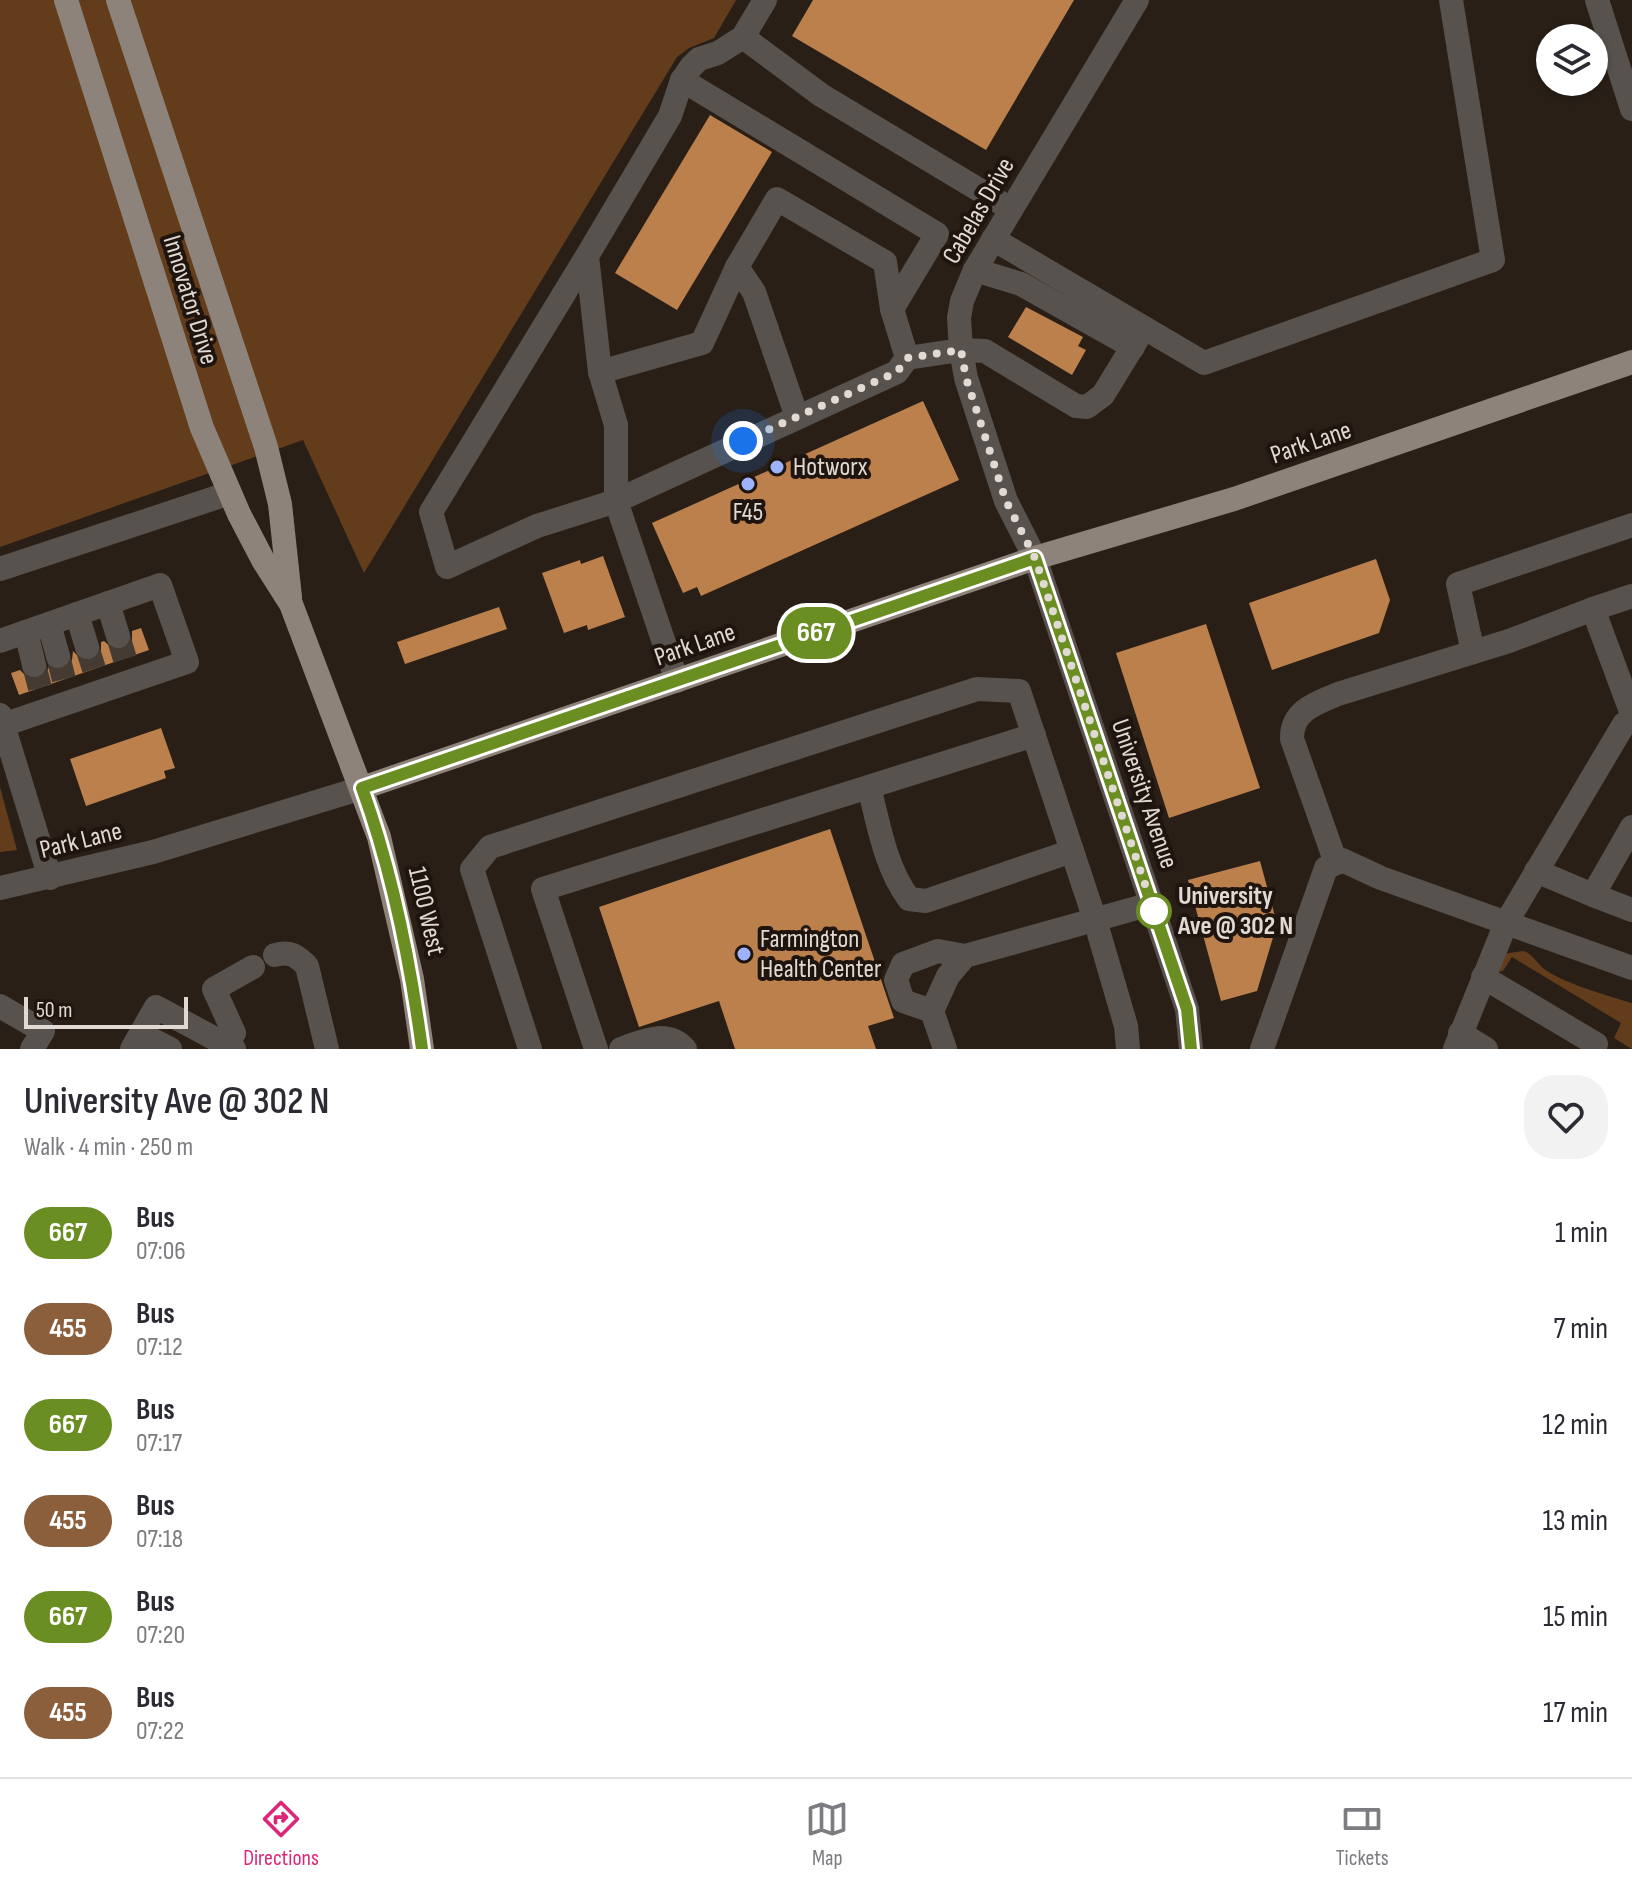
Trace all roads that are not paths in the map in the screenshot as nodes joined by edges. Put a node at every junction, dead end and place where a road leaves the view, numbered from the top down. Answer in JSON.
{"nodes":[{"id":1,"x":66,"y":0,"type":"edge"},
{"id":2,"x":118,"y":0,"type":"edge"},
{"id":3,"x":765,"y":0,"type":"edge"},
{"id":4,"x":1137,"y":0,"type":"edge"},
{"id":5,"x":1451,"y":0,"type":"edge"},
{"id":6,"x":1597,"y":0,"type":"edge"},
{"id":7,"x":743,"y":37,"type":"junction"},
{"id":8,"x":682,"y":80,"type":"junction"},
{"id":9,"x":1632,"y":109,"type":"edge"},
{"id":10,"x":1011,"y":209,"type":"junction"},
{"id":11,"x":993,"y":239,"type":"junction"},
{"id":12,"x":587,"y":256,"type":"junction"},
{"id":13,"x":737,"y":267,"type":"junction"},
{"id":14,"x":975,"y":270,"type":"junction"},
{"id":15,"x":892,"y":309,"type":"junction"},
{"id":16,"x":1139,"y":338,"type":"junction"},
{"id":17,"x":961,"y":350,"type":"junction"},
{"id":18,"x":907,"y":358,"type":"junction"},
{"id":19,"x":1632,"y":362,"type":"edge"},
{"id":20,"x":600,"y":372,"type":"junction"},
{"id":21,"x":797,"y":417,"type":"junction"},
{"id":22,"x":230,"y":493,"type":"junction"},
{"id":23,"x":616,"y":501,"type":"junction"},
{"id":24,"x":1632,"y":525,"type":"edge"},
{"id":25,"x":1035,"y":558,"type":"junction"},
{"id":26,"x":0,"y":569,"type":"edge"},
{"id":27,"x":1632,"y":596,"type":"edge"},
{"id":28,"x":108,"y":603,"type":"junction"},
{"id":29,"x":291,"y":604,"type":"junction"},
{"id":30,"x":1593,"y":609,"type":"junction"},
{"id":31,"x":77,"y":614,"type":"junction"},
{"id":32,"x":37,"y":628,"type":"junction"},
{"id":33,"x":0,"y":641,"type":"edge"},
{"id":34,"x":1473,"y":652,"type":"junction"},
{"id":35,"x":125,"y":659,"type":"junction"},
{"id":36,"x":94,"y":669,"type":"junction"},
{"id":37,"x":64,"y":680,"type":"junction"},
{"id":38,"x":677,"y":681,"type":"junction"},
{"id":39,"x":40,"y":688,"type":"junction"},
{"id":40,"x":1632,"y":714,"type":"edge"},
{"id":41,"x":2,"y":720,"type":"edge"},
{"id":42,"x":1632,"y":721,"type":"edge"},
{"id":43,"x":1034,"y":735,"type":"junction"},
{"id":44,"x":869,"y":787,"type":"junction"},
{"id":45,"x":362,"y":788,"type":"junction"},
{"id":46,"x":1632,"y":827,"type":"edge"},
{"id":47,"x":1072,"y":851,"type":"junction"},
{"id":48,"x":1336,"y":863,"type":"junction"},
{"id":49,"x":1536,"y":871,"type":"junction"},
{"id":50,"x":50,"y":878,"type":"junction"},
{"id":51,"x":0,"y":888,"type":"edge"},
{"id":52,"x":1593,"y":895,"type":"junction"},
{"id":53,"x":1151,"y":904,"type":"junction"},
{"id":54,"x":1632,"y":910,"type":"edge"},
{"id":55,"x":1095,"y":920,"type":"junction"},
{"id":56,"x":1506,"y":923,"type":"junction"},
{"id":57,"x":275,"y":955,"type":"dead end"},
{"id":58,"x":965,"y":956,"type":"junction"},
{"id":59,"x":253,"y":967,"type":"dead end"},
{"id":60,"x":1632,"y":968,"type":"edge"},
{"id":61,"x":1483,"y":977,"type":"junction"},
{"id":62,"x":0,"y":1006,"type":"edge"},
{"id":63,"x":932,"y":1011,"type":"junction"},
{"id":64,"x":137,"y":1041,"type":"edge"},
{"id":65,"x":1458,"y":1041,"type":"edge"},
{"id":66,"x":230,"y":1047,"type":"edge"},
{"id":67,"x":1597,"y":1047,"type":"edge"},
{"id":68,"x":32,"y":1049,"type":"edge"},
{"id":69,"x":170,"y":1049,"type":"edge"},
{"id":70,"x":327,"y":1049,"type":"edge"},
{"id":71,"x":422,"y":1049,"type":"edge"},
{"id":72,"x":530,"y":1049,"type":"edge"},
{"id":73,"x":596,"y":1049,"type":"edge"},
{"id":74,"x":621,"y":1049,"type":"edge"},
{"id":75,"x":685,"y":1049,"type":"edge"},
{"id":76,"x":945,"y":1049,"type":"edge"},
{"id":77,"x":1128,"y":1049,"type":"edge"},
{"id":78,"x":1191,"y":1049,"type":"edge"},
{"id":79,"x":1262,"y":1049,"type":"edge"},
{"id":80,"x":1486,"y":1049,"type":"edge"}],
"edges":[{"from":1,"to":22,"type":"main road","name":"Innovator Drive"},
{"from":2,"to":29,"type":"main road","name":"Innovator Drive"},
{"from":3,"to":7,"type":"street"},
{"from":4,"to":10,"type":"street","name":"Cabelas Drive"},
{"from":5,"to":16,"type":"street"},
{"from":6,"to":9,"type":"street"},
{"from":7,"to":8,"type":"street"},
{"from":7,"to":10,"type":"street"},
{"from":8,"to":12,"type":"street"},
{"from":8,"to":15,"type":"street"},
{"from":10,"to":11,"type":"street","name":"Cabelas Drive"},
{"from":11,"to":14,"type":"street","name":"Cabelas Drive"},
{"from":11,"to":16,"type":"street"},
{"from":12,"to":20,"type":"street"},
{"from":12,"to":23,"type":"street"},
{"from":13,"to":15,"type":"street"},
{"from":13,"to":20,"type":"street"},
{"from":13,"to":21,"type":"street"},
{"from":14,"to":16,"type":"street"},
{"from":14,"to":17,"type":"street","name":"Cabelas Drive"},
{"from":15,"to":18,"type":"street"},
{"from":16,"to":17,"type":"street"},
{"from":17,"to":18,"type":"street"},
{"from":17,"to":25,"type":"street","name":"Cabelas Drive"},
{"from":18,"to":21,"type":"street"},
{"from":19,"to":25,"type":"main road","name":"Park Lane"},
{"from":20,"to":23,"type":"street"},
{"from":21,"to":23,"type":"street"},
{"from":22,"to":26,"type":"street"},
{"from":22,"to":29,"type":"main road","name":"Innovator Drive"},
{"from":23,"to":38,"type":"street"},
{"from":24,"to":34,"type":"street"},
{"from":25,"to":38,"type":"main road","name":"Park Lane"},
{"from":25,"to":53,"type":"street","name":"University Avenue"},
{"from":27,"to":30,"type":"street"},
{"from":28,"to":31,"type":"street"},
{"from":28,"to":35,"type":"street"},
{"from":28,"to":35,"type":"street"},
{"from":29,"to":45,"type":"main road","name":"Innovator Drive"},
{"from":30,"to":34,"type":"street"},
{"from":30,"to":40,"type":"street"},
{"from":31,"to":32,"type":"street"},
{"from":31,"to":36,"type":"street"},
{"from":32,"to":33,"type":"street"},
{"from":32,"to":37,"type":"street"},
{"from":32,"to":39,"type":"street"},
{"from":34,"to":48,"type":"street"},
{"from":35,"to":36,"type":"street"},
{"from":36,"to":37,"type":"street"},
{"from":37,"to":39,"type":"street"},
{"from":38,"to":45,"type":"main road","name":"Park Lane"},
{"from":39,"to":41,"type":"street"},
{"from":41,"to":50,"type":"street"},
{"from":42,"to":49,"type":"street"},
{"from":43,"to":44,"type":"street"},
{"from":43,"to":47,"type":"street"},
{"from":43,"to":72,"type":"street"},
{"from":44,"to":47,"type":"street"},
{"from":44,"to":73,"type":"street"},
{"from":45,"to":50,"type":"street","name":"Park Lane"},
{"from":45,"to":71,"type":"main road","name":"1100 West"},
{"from":46,"to":52,"type":"street"},
{"from":47,"to":55,"type":"street"},
{"from":48,"to":56,"type":"street"},
{"from":48,"to":79,"type":"street"},
{"from":49,"to":52,"type":"street"},
{"from":49,"to":56,"type":"street"},
{"from":50,"to":51,"type":"street","name":"Park Lane"},
{"from":52,"to":54,"type":"street"},
{"from":53,"to":55,"type":"street"},
{"from":53,"to":78,"type":"street","name":"University Avenue"},
{"from":55,"to":58,"type":"street"},
{"from":55,"to":77,"type":"street"},
{"from":56,"to":60,"type":"street"},
{"from":56,"to":61,"type":"street"},
{"from":57,"to":70,"type":"street"},
{"from":58,"to":63,"type":"street"},
{"from":58,"to":63,"type":"street"},
{"from":59,"to":66,"type":"street"},
{"from":61,"to":65,"type":"street"},
{"from":61,"to":67,"type":"street"},
{"from":62,"to":68,"type":"street"},
{"from":63,"to":76,"type":"street"},
{"from":64,"to":66,"type":"street"},
{"from":64,"to":69,"type":"street"},
{"from":65,"to":80,"type":"street"},
{"from":74,"to":75,"type":"street"}]}
